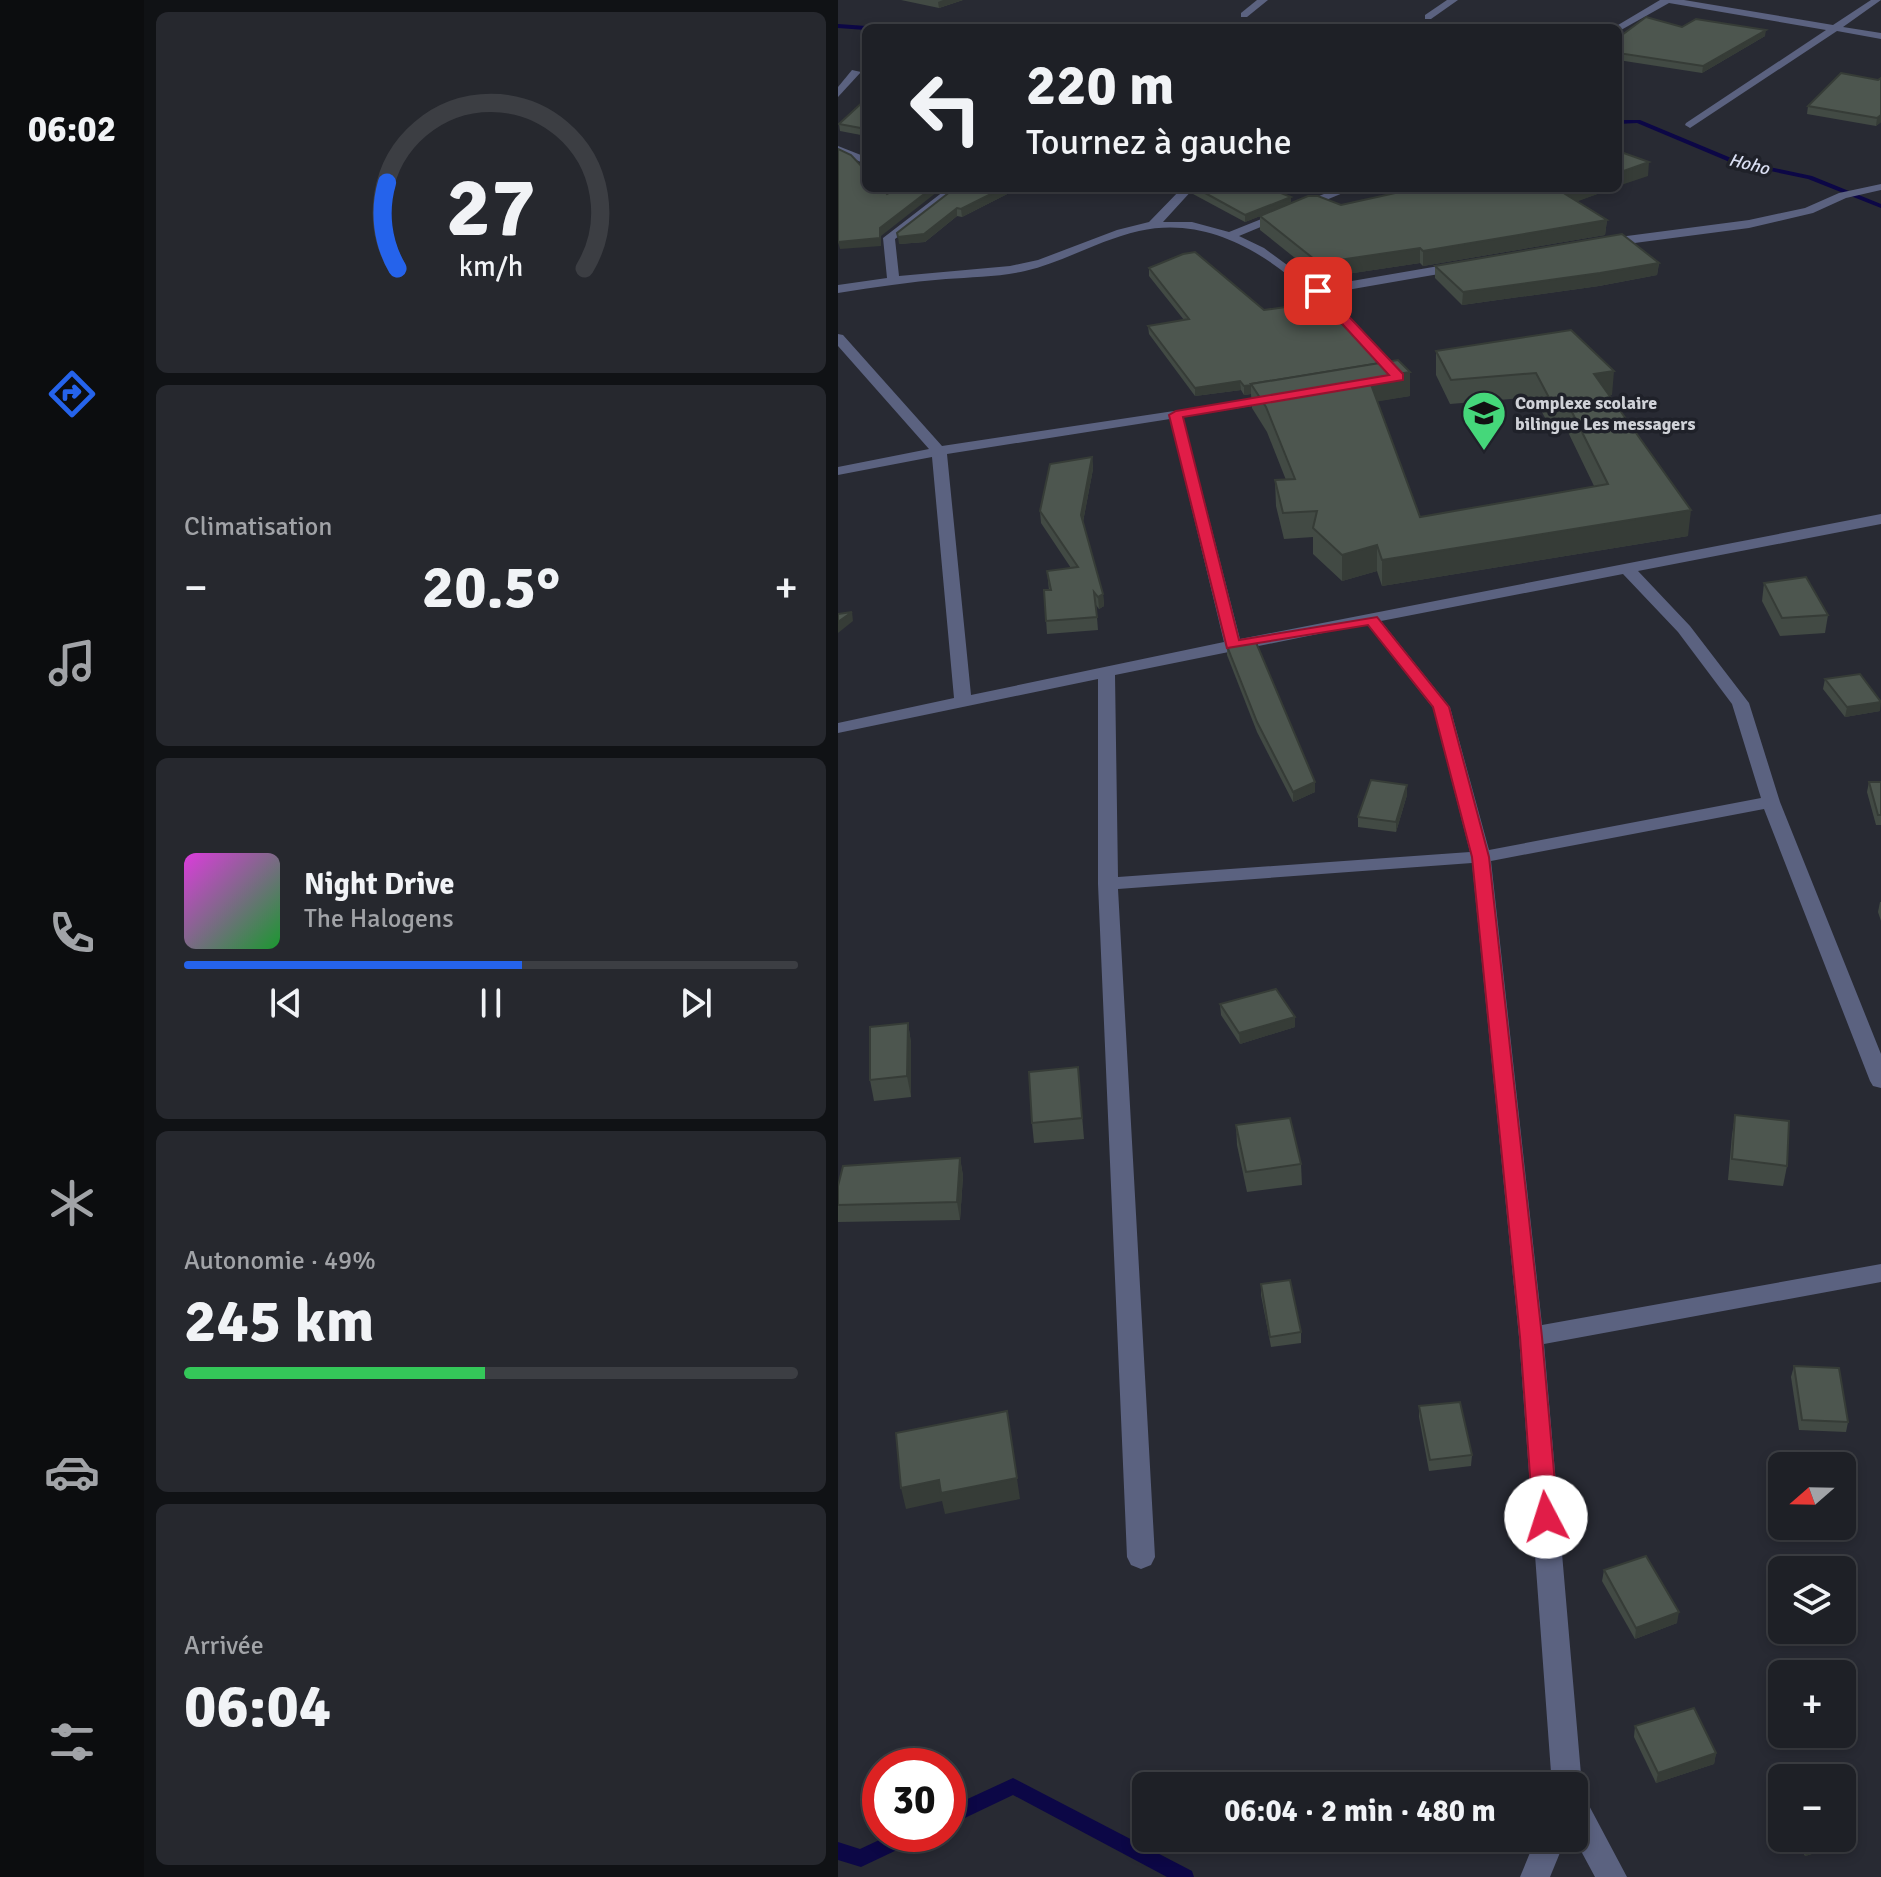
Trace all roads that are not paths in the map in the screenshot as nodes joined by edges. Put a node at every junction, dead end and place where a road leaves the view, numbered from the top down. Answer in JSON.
{"nodes":[{"id":1,"x":1263,"y":0,"type":"edge"},
{"id":2,"x":1453,"y":0,"type":"edge"},
{"id":3,"x":1668,"y":0,"type":"edge"},
{"id":4,"x":1877,"y":0,"type":"edge"},
{"id":5,"x":1244,"y":15,"type":"dead end"},
{"id":6,"x":1428,"y":17,"type":"dead end"},
{"id":7,"x":1622,"y":26,"type":"edge"},
{"id":8,"x":1836,"y":29,"type":"junction"},
{"id":9,"x":1881,"y":36,"type":"edge"},
{"id":10,"x":838,"y":72,"type":"edge"},
{"id":11,"x":838,"y":94,"type":"edge"},
{"id":12,"x":1690,"y":125,"type":"dead end"},
{"id":13,"x":838,"y":149,"type":"edge"},
{"id":14,"x":862,"y":159,"type":"edge"},
{"id":15,"x":1881,"y":187,"type":"edge"},
{"id":16,"x":950,"y":192,"type":"edge"},
{"id":17,"x":1184,"y":192,"type":"edge"},
{"id":18,"x":1339,"y":192,"type":"edge"},
{"id":19,"x":1153,"y":225,"type":"junction"},
{"id":20,"x":1232,"y":235,"type":"junction"},
{"id":21,"x":1596,"y":244,"type":"edge"},
{"id":22,"x":1482,"y":263,"type":"edge"},
{"id":23,"x":893,"y":279,"type":"junction"},
{"id":24,"x":838,"y":289,"type":"edge"},
{"id":25,"x":1318,"y":291,"type":"junction"},
{"id":26,"x":838,"y":338,"type":"edge"},
{"id":27,"x":1383,"y":380,"type":"edge"},
{"id":28,"x":1294,"y":395,"type":"edge"},
{"id":29,"x":1176,"y":415,"type":"junction"},
{"id":30,"x":939,"y":451,"type":"junction"},
{"id":31,"x":838,"y":471,"type":"edge"},
{"id":32,"x":1881,"y":519,"type":"edge"},
{"id":33,"x":1628,"y":570,"type":"junction"},
{"id":34,"x":1372,"y":620,"type":"junction"},
{"id":35,"x":1233,"y":645,"type":"junction"},
{"id":36,"x":1106,"y":672,"type":"junction"},
{"id":37,"x":963,"y":701,"type":"junction"},
{"id":38,"x":838,"y":728,"type":"edge"},
{"id":39,"x":1771,"y":802,"type":"junction"},
{"id":40,"x":1481,"y":857,"type":"junction"},
{"id":41,"x":1108,"y":884,"type":"junction"},
{"id":42,"x":1875,"y":1045,"type":"edge"},
{"id":43,"x":1881,"y":1081,"type":"edge"},
{"id":44,"x":1881,"y":1273,"type":"edge"},
{"id":45,"x":1531,"y":1337,"type":"junction"},
{"id":46,"x":1141,"y":1557,"type":"dead end"},
{"id":47,"x":1566,"y":1772,"type":"edge"},
{"id":48,"x":1588,"y":1833,"type":"edge"},
{"id":49,"x":1545,"y":1852,"type":"edge"},
{"id":50,"x":1535,"y":1877,"type":"edge"},
{"id":51,"x":1612,"y":1877,"type":"edge"}],
"edges":[{"from":1,"to":5,"type":"street"},
{"from":2,"to":6,"type":"street"},
{"from":3,"to":7,"type":"street"},
{"from":3,"to":8,"type":"street"},
{"from":4,"to":8,"type":"street"},
{"from":8,"to":9,"type":"street"},
{"from":8,"to":12,"type":"street"},
{"from":10,"to":11,"type":"street"},
{"from":13,"to":14,"type":"street"},
{"from":15,"to":21,"type":"street"},
{"from":16,"to":23,"type":"street"},
{"from":17,"to":19,"type":"street"},
{"from":18,"to":20,"type":"street"},
{"from":19,"to":20,"type":"street"},
{"from":19,"to":23,"type":"street"},
{"from":20,"to":25,"type":"street"},
{"from":22,"to":25,"type":"street"},
{"from":23,"to":24,"type":"street"},
{"from":25,"to":27,"type":"street"},
{"from":26,"to":30,"type":"street"},
{"from":28,"to":29,"type":"street"},
{"from":29,"to":30,"type":"street"},
{"from":29,"to":35,"type":"street"},
{"from":30,"to":31,"type":"street"},
{"from":30,"to":37,"type":"street"},
{"from":32,"to":33,"type":"street"},
{"from":33,"to":34,"type":"street"},
{"from":33,"to":39,"type":"street"},
{"from":34,"to":35,"type":"street"},
{"from":34,"to":40,"type":"street"},
{"from":35,"to":36,"type":"street"},
{"from":36,"to":37,"type":"street"},
{"from":36,"to":41,"type":"street"},
{"from":37,"to":38,"type":"street"},
{"from":39,"to":40,"type":"street"},
{"from":39,"to":42,"type":"street"},
{"from":40,"to":41,"type":"street"},
{"from":40,"to":45,"type":"street"},
{"from":41,"to":46,"type":"street"},
{"from":42,"to":43,"type":"street"},
{"from":44,"to":45,"type":"street"},
{"from":45,"to":47,"type":"street"},
{"from":48,"to":51,"type":"street"},
{"from":49,"to":50,"type":"street"}]}
